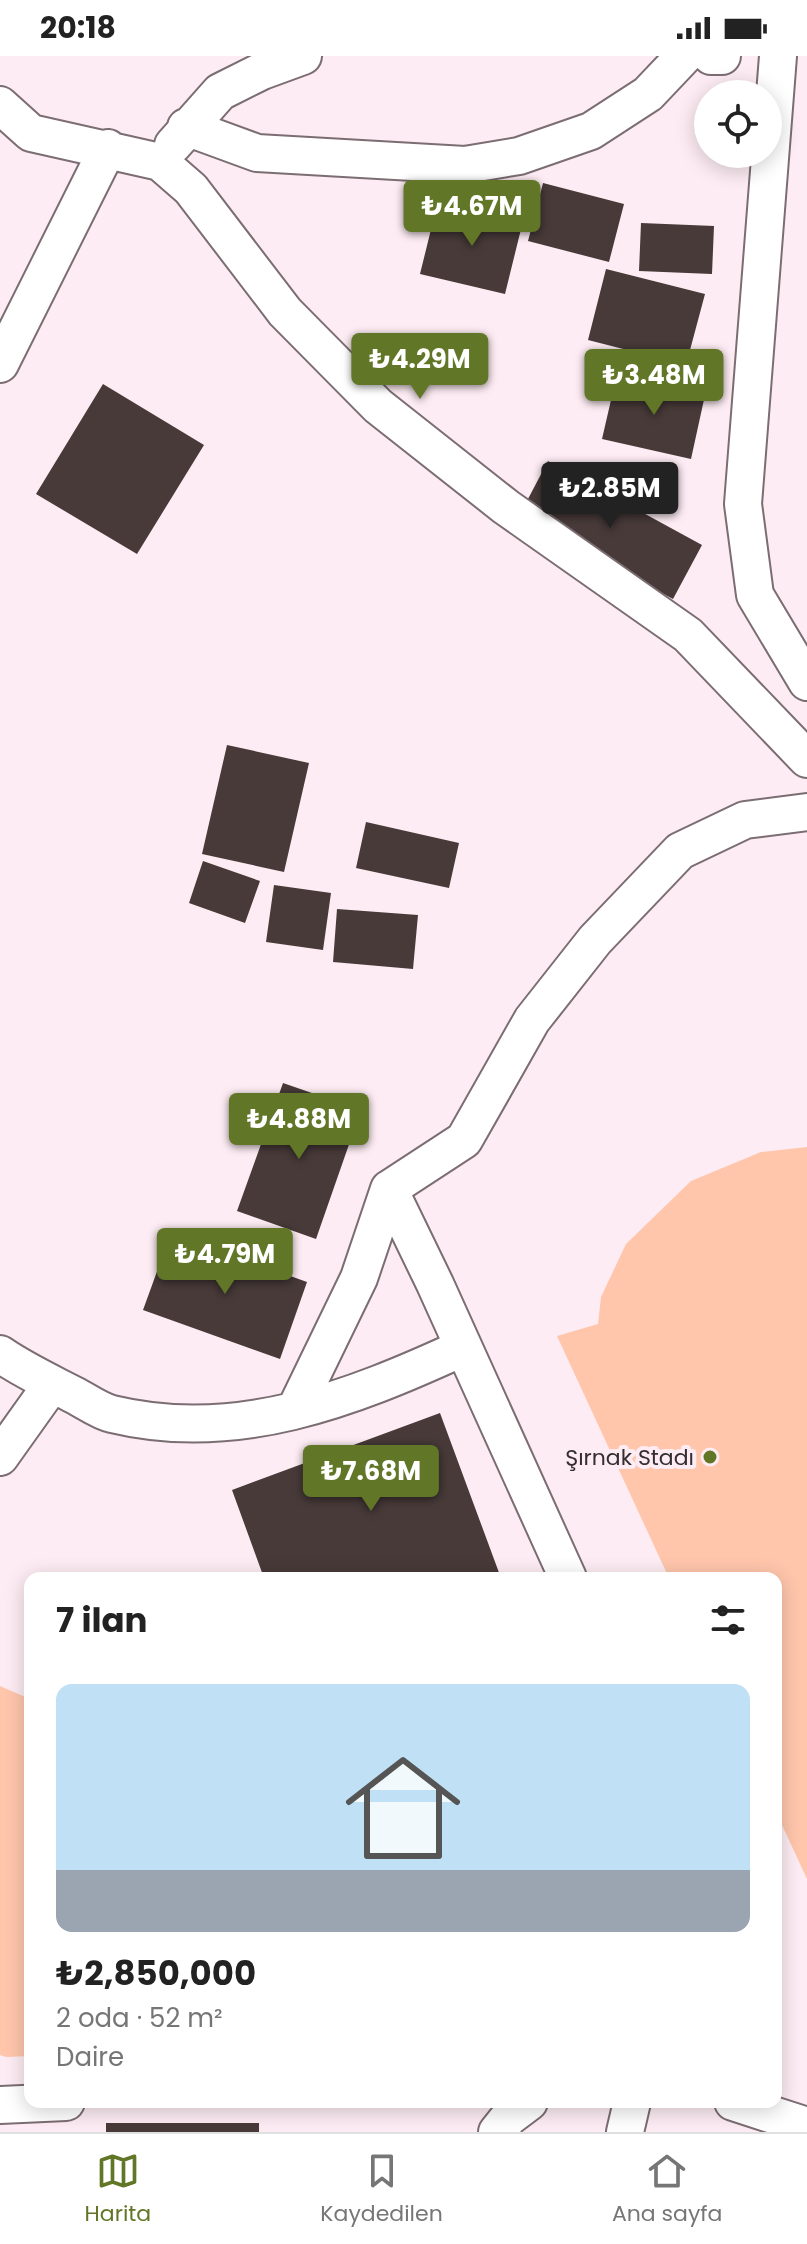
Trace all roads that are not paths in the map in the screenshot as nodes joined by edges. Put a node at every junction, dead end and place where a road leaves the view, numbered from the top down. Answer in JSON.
{"nodes":[{"id":1,"x":303,"y":56,"type":"edge"},
{"id":2,"x":684,"y":56,"type":"edge"},
{"id":3,"x":711,"y":56,"type":"edge"},
{"id":4,"x":722,"y":56,"type":"edge"},
{"id":5,"x":778,"y":56,"type":"edge"},
{"id":6,"x":0,"y":105,"type":"edge"},
{"id":7,"x":186,"y":127,"type":"junction"},
{"id":8,"x":108,"y":148,"type":"junction"},
{"id":9,"x":160,"y":162,"type":"junction"},
{"id":10,"x":0,"y":364,"type":"edge"},
{"id":11,"x":807,"y":682,"type":"edge"},
{"id":12,"x":807,"y":759,"type":"edge"},
{"id":13,"x":807,"y":812,"type":"edge"},
{"id":14,"x":389,"y":1189,"type":"junction"},
{"id":15,"x":462,"y":1348,"type":"junction"},
{"id":16,"x":0,"y":1354,"type":"edge"},
{"id":17,"x":52,"y":1384,"type":"junction"},
{"id":18,"x":295,"y":1410,"type":"junction"},
{"id":19,"x":0,"y":1457,"type":"edge"},
{"id":20,"x":565,"y":1572,"type":"edge"},
{"id":21,"x":24,"y":2104,"type":"edge"},
{"id":22,"x":0,"y":2105,"type":"edge"},
{"id":23,"x":521,"y":2108,"type":"edge"},
{"id":24,"x":631,"y":2108,"type":"edge"},
{"id":25,"x":752,"y":2108,"type":"edge"},
{"id":26,"x":807,"y":2126,"type":"edge"},
{"id":27,"x":497,"y":2132,"type":"edge"},
{"id":28,"x":625,"y":2132,"type":"edge"}],
"edges":[{"from":1,"to":7,"type":"street"},
{"from":2,"to":7,"type":"street"},
{"from":3,"to":4,"type":"street"},
{"from":5,"to":11,"type":"street"},
{"from":6,"to":8,"type":"street"},
{"from":7,"to":9,"type":"street"},
{"from":8,"to":9,"type":"street"},
{"from":8,"to":10,"type":"street"},
{"from":9,"to":12,"type":"street"},
{"from":13,"to":14,"type":"street"},
{"from":14,"to":15,"type":"street"},
{"from":14,"to":18,"type":"street"},
{"from":15,"to":18,"type":"street"},
{"from":15,"to":20,"type":"street"},
{"from":16,"to":17,"type":"street"},
{"from":17,"to":18,"type":"street"},
{"from":17,"to":19,"type":"street"},
{"from":21,"to":22,"type":"street"},
{"from":23,"to":27,"type":"street"},
{"from":24,"to":28,"type":"street"},
{"from":25,"to":26,"type":"street"}]}
